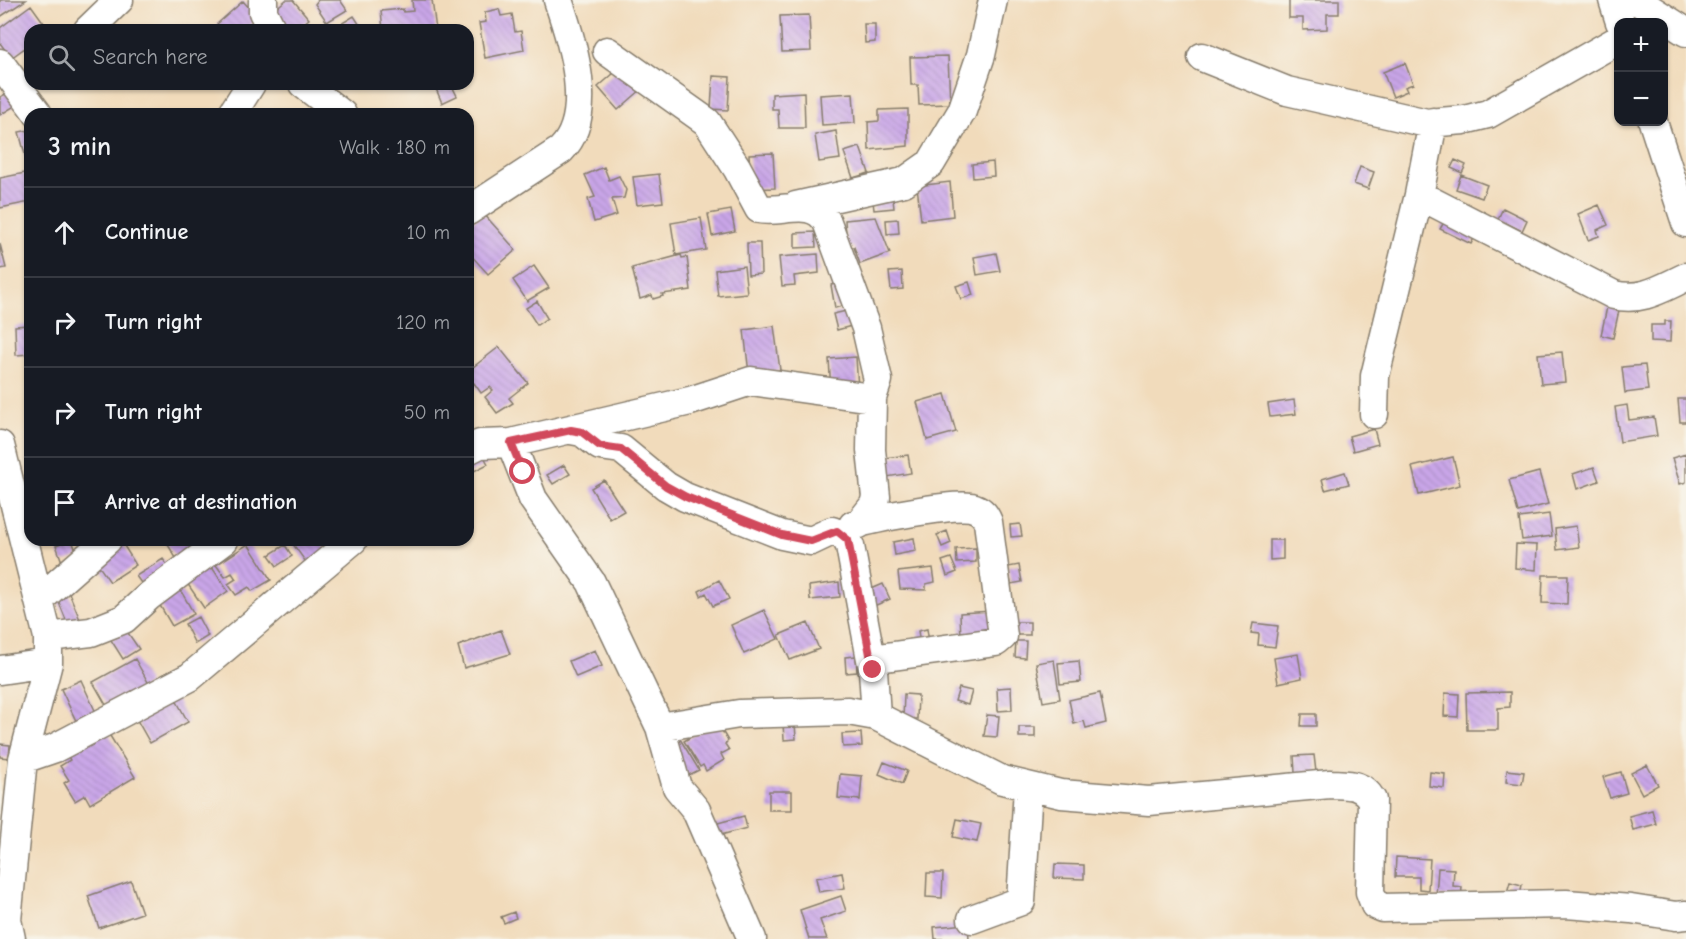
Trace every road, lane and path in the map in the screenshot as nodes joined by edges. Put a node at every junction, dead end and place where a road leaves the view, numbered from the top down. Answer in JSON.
{"nodes":[{"id":1,"x":119,"y":0,"type":"edge"},
{"id":2,"x":263,"y":0,"type":"edge"},
{"id":3,"x":558,"y":0,"type":"edge"},
{"id":4,"x":993,"y":0,"type":"edge"},
{"id":5,"x":1625,"y":7,"type":"edge"},
{"id":6,"x":94,"y":24,"type":"edge"},
{"id":7,"x":269,"y":24,"type":"edge"},
{"id":8,"x":1686,"y":32,"type":"edge"},
{"id":9,"x":1614,"y":42,"type":"edge"},
{"id":10,"x":607,"y":51,"type":"dead end"},
{"id":11,"x":1202,"y":57,"type":"dead end"},
{"id":12,"x":15,"y":75,"type":"edge"},
{"id":13,"x":246,"y":90,"type":"edge"},
{"id":14,"x":311,"y":90,"type":"edge"},
{"id":15,"x":34,"y":108,"type":"edge"},
{"id":16,"x":236,"y":108,"type":"edge"},
{"id":17,"x":334,"y":108,"type":"edge"},
{"id":18,"x":1433,"y":123,"type":"junction"},
{"id":19,"x":1654,"y":126,"type":"edge"},
{"id":20,"x":1419,"y":195,"type":"junction"},
{"id":21,"x":796,"y":206,"type":"junction"},
{"id":22,"x":474,"y":207,"type":"edge"},
{"id":23,"x":1686,"y":224,"type":"edge"},
{"id":24,"x":1686,"y":277,"type":"edge"},
{"id":25,"x":872,"y":398,"type":"junction"},
{"id":26,"x":1374,"y":414,"type":"dead end"},
{"id":27,"x":571,"y":430,"type":"junction"},
{"id":28,"x":511,"y":443,"type":"junction"},
{"id":29,"x":0,"y":445,"type":"edge"},
{"id":30,"x":474,"y":445,"type":"edge"},
{"id":31,"x":10,"y":522,"type":"edge"},
{"id":32,"x":848,"y":527,"type":"junction"},
{"id":33,"x":99,"y":546,"type":"edge"},
{"id":34,"x":216,"y":546,"type":"edge"},
{"id":35,"x":346,"y":546,"type":"edge"},
{"id":36,"x":40,"y":600,"type":"junction"},
{"id":37,"x":48,"y":650,"type":"junction"},
{"id":38,"x":871,"y":659,"type":"junction"},
{"id":39,"x":0,"y":670,"type":"edge"},
{"id":40,"x":876,"y":716,"type":"junction"},
{"id":41,"x":660,"y":727,"type":"junction"},
{"id":42,"x":15,"y":781,"type":"edge"},
{"id":43,"x":1028,"y":788,"type":"junction"},
{"id":44,"x":1686,"y":915,"type":"edge"},
{"id":45,"x":972,"y":920,"type":"dead end"},
{"id":46,"x":6,"y":927,"type":"edge"},
{"id":47,"x":752,"y":939,"type":"edge"}],
"edges":[{"from":1,"to":6,"type":"street"},
{"from":2,"to":7,"type":"street"},
{"from":3,"to":22,"type":"street"},
{"from":4,"to":21,"type":"street"},
{"from":5,"to":8,"type":"street"},
{"from":9,"to":18,"type":"street"},
{"from":10,"to":21,"type":"street"},
{"from":11,"to":18,"type":"street"},
{"from":12,"to":15,"type":"street"},
{"from":13,"to":16,"type":"street"},
{"from":14,"to":17,"type":"street"},
{"from":18,"to":20,"type":"street"},
{"from":19,"to":23,"type":"street"},
{"from":20,"to":24,"type":"street"},
{"from":20,"to":26,"type":"street"},
{"from":21,"to":25,"type":"street"},
{"from":25,"to":27,"type":"street"},
{"from":25,"to":32,"type":"street"},
{"from":27,"to":28,"type":"street"},
{"from":27,"to":32,"type":"street"},
{"from":28,"to":30,"type":"street"},
{"from":28,"to":41,"type":"street"},
{"from":29,"to":31,"type":"street"},
{"from":31,"to":36,"type":"street"},
{"from":32,"to":38,"type":"street"},
{"from":32,"to":38,"type":"street"},
{"from":33,"to":36,"type":"street"},
{"from":34,"to":37,"type":"street"},
{"from":35,"to":42,"type":"street"},
{"from":36,"to":37,"type":"street"},
{"from":37,"to":39,"type":"street"},
{"from":37,"to":42,"type":"street"},
{"from":38,"to":40,"type":"street"},
{"from":40,"to":41,"type":"street"},
{"from":40,"to":43,"type":"street"},
{"from":41,"to":47,"type":"street"},
{"from":42,"to":46,"type":"street"},
{"from":43,"to":44,"type":"street"},
{"from":43,"to":45,"type":"street"}]}
